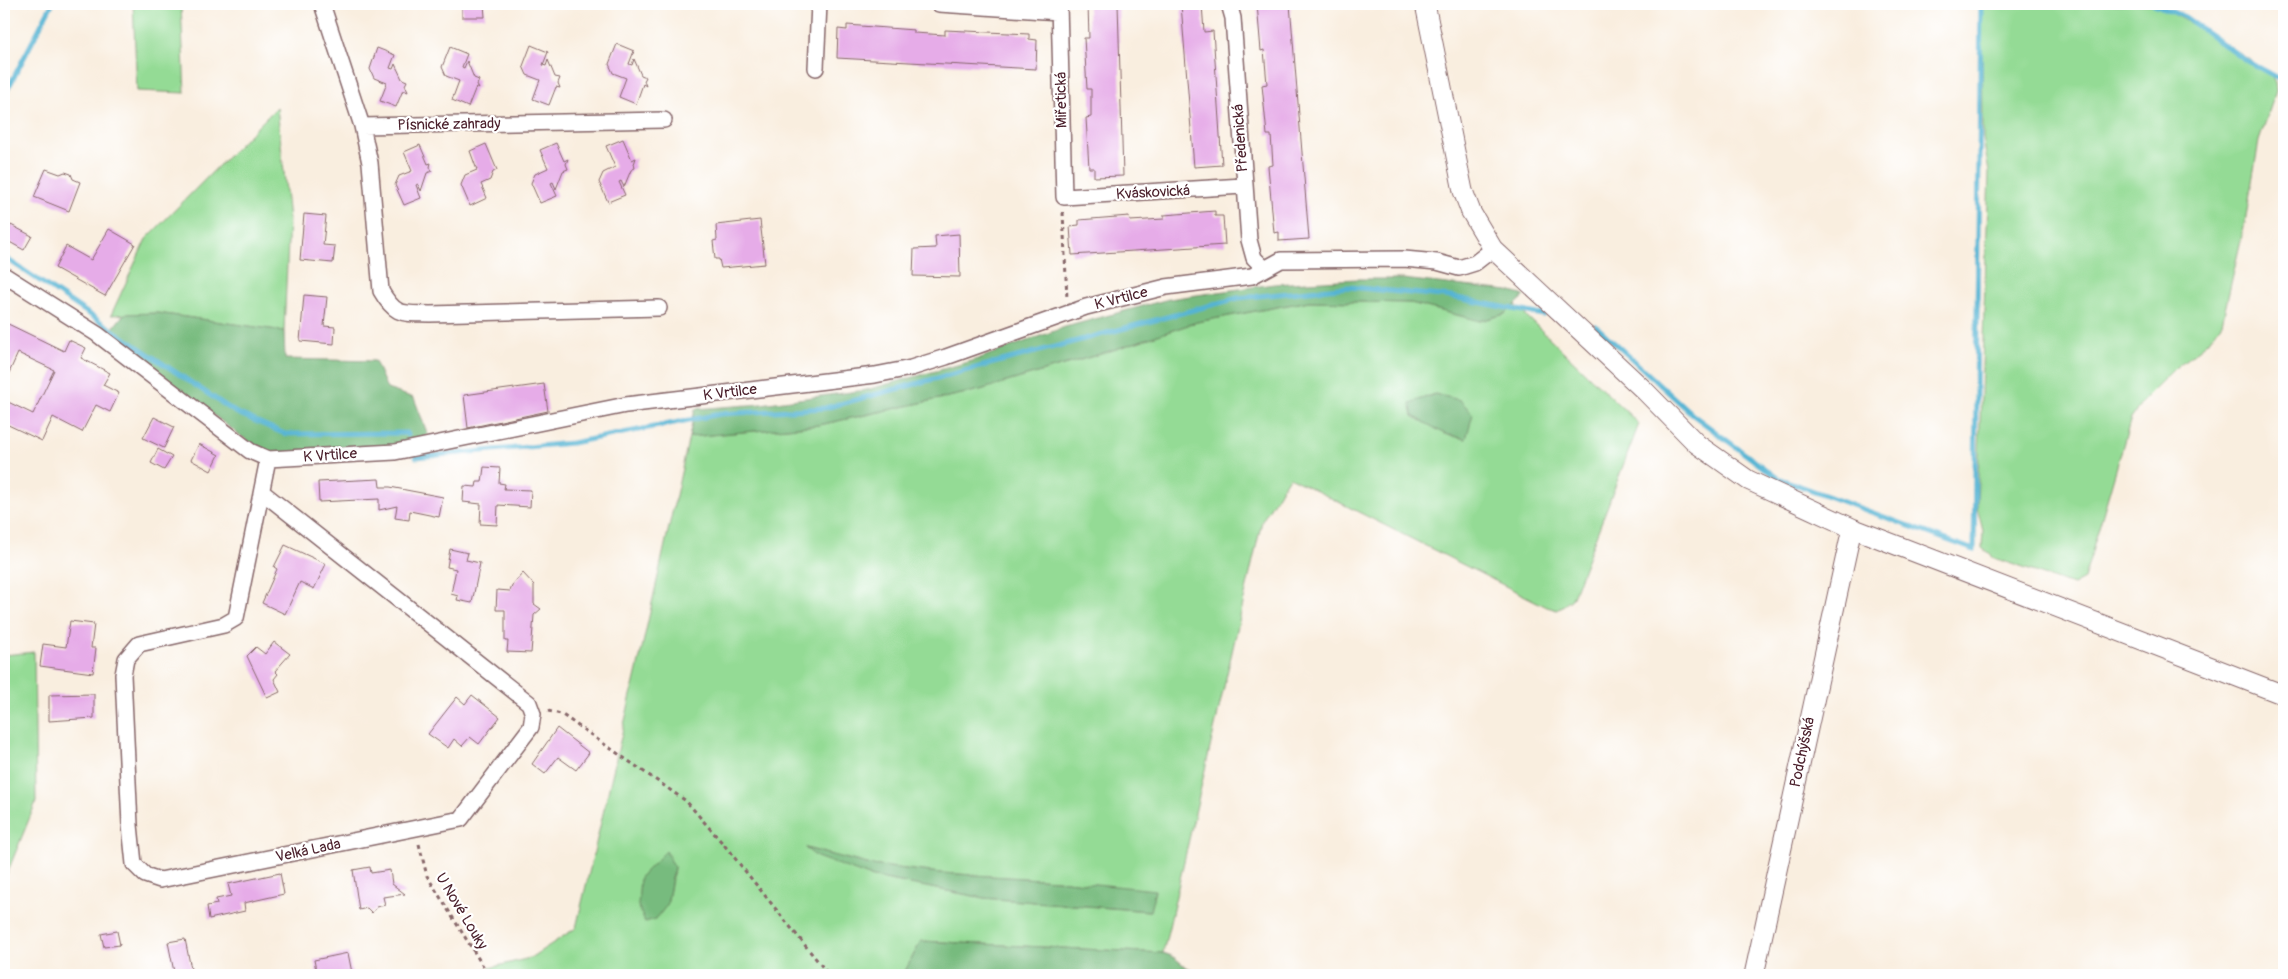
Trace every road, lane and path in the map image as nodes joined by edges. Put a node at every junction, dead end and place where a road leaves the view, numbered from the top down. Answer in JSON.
{"nodes":[{"id":1,"x":322,"y":4,"type":"edge"},
{"id":2,"x":819,"y":4,"type":"edge"},
{"id":3,"x":939,"y":4,"type":"edge"},
{"id":4,"x":1229,"y":4,"type":"edge"},
{"id":5,"x":1425,"y":4,"type":"edge"},
{"id":6,"x":1059,"y":8,"type":"edge"},
{"id":7,"x":816,"y":68,"type":"dead end"},
{"id":8,"x":664,"y":120,"type":"dead end"},
{"id":9,"x":362,"y":126,"type":"junction"},
{"id":10,"x":1243,"y":186,"type":"junction"},
{"id":11,"x":1064,"y":197,"type":"junction"},
{"id":12,"x":1493,"y":249,"type":"junction"},
{"id":13,"x":1264,"y":268,"type":"junction"},
{"id":14,"x":4,"y":275,"type":"edge"},
{"id":15,"x":660,"y":308,"type":"dead end"},
{"id":16,"x":1068,"y":315,"type":"junction"},
{"id":17,"x":268,"y":459,"type":"junction"},
{"id":18,"x":262,"y":492,"type":"junction"},
{"id":19,"x":1852,"y":528,"type":"junction"},
{"id":20,"x":2284,"y":695,"type":"edge"},
{"id":21,"x":532,"y":714,"type":"junction"},
{"id":22,"x":415,"y":828,"type":"junction"},
{"id":23,"x":486,"y":975,"type":"edge"},
{"id":24,"x":829,"y":975,"type":"edge"},
{"id":25,"x":1754,"y":975,"type":"edge"}],
"edges":[{"from":1,"to":9,"type":"street"},
{"from":2,"to":7,"type":"street"},
{"from":3,"to":6,"type":"street"},
{"from":4,"to":10,"type":"street","name":"Předenická"},
{"from":5,"to":12,"type":"street"},
{"from":6,"to":11,"type":"street","name":"Miřetická"},
{"from":8,"to":9,"type":"street","name":"Písnické zahrady"},
{"from":9,"to":15,"type":"street"},
{"from":10,"to":11,"type":"street","name":"Kváskovická"},
{"from":10,"to":13,"type":"street","name":"Předenická"},
{"from":11,"to":16,"type":"path"},
{"from":12,"to":13,"type":"street","name":"K Vrtilce"},
{"from":12,"to":19,"type":"street"},
{"from":13,"to":16,"type":"street","name":"K Vrtilce"},
{"from":14,"to":17,"type":"street","name":"K Vrtilce"},
{"from":16,"to":17,"type":"street","name":"K Vrtilce"},
{"from":17,"to":18,"type":"street","name":"Velká Lada"},
{"from":18,"to":21,"type":"street"},
{"from":18,"to":22,"type":"street","name":"Velká Lada"},
{"from":19,"to":20,"type":"street"},
{"from":19,"to":25,"type":"street","name":"Podchýšská"},
{"from":21,"to":22,"type":"street","name":"Velká Lada"},
{"from":21,"to":24,"type":"path"},
{"from":22,"to":23,"type":"path","name":"U Nové Louky"}]}
